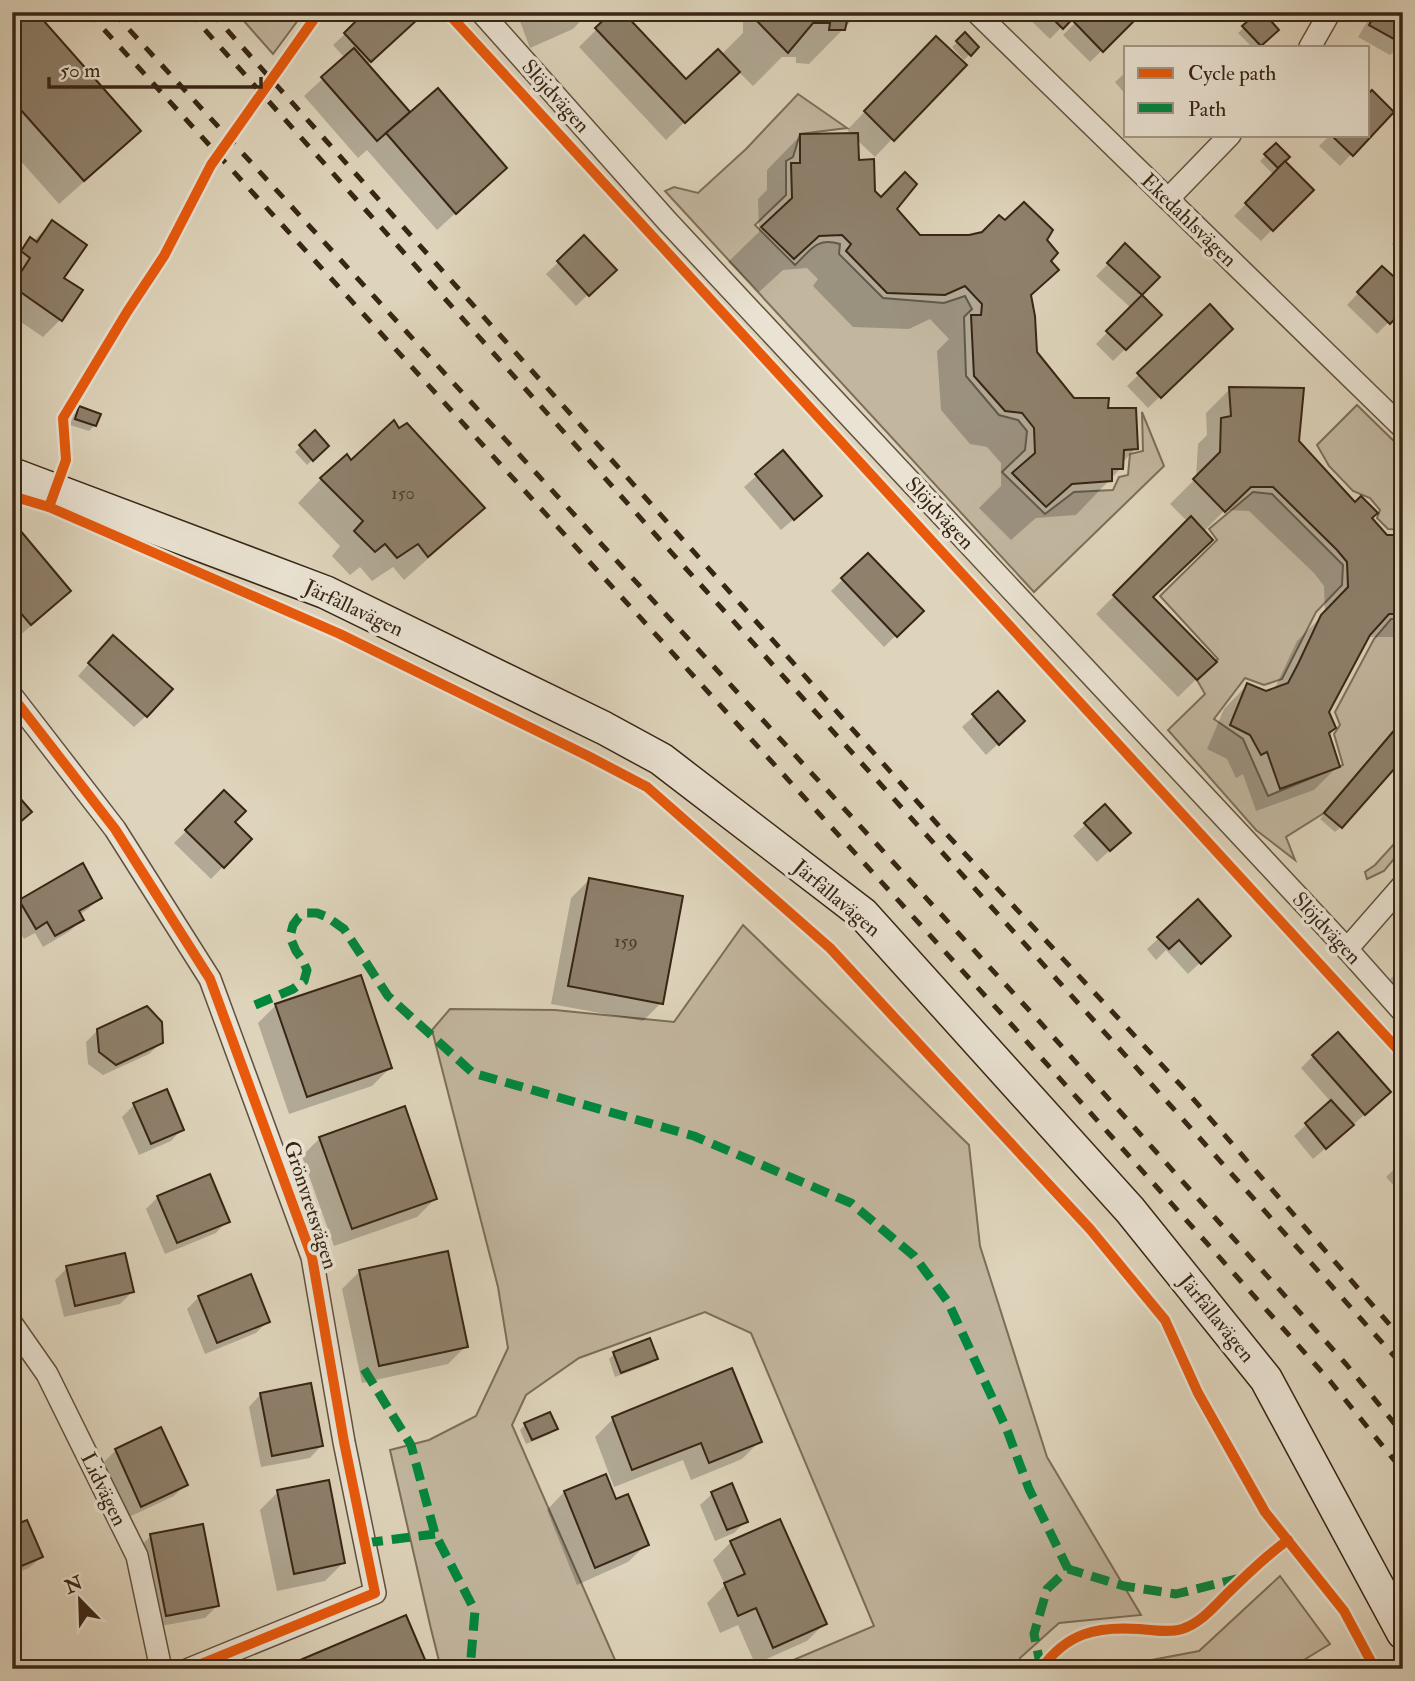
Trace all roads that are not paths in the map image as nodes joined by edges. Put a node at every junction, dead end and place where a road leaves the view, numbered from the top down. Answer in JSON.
{"nodes":[{"id":1,"x":481,"y":12,"type":"edge"},
{"id":2,"x":976,"y":12,"type":"edge"},
{"id":3,"x":1330,"y":12,"type":"edge"},
{"id":4,"x":1311,"y":46,"type":"edge"},
{"id":5,"x":1229,"y":136,"type":"edge"},
{"id":6,"x":1168,"y":199,"type":"junction"},
{"id":7,"x":1403,"y":428,"type":"edge"},
{"id":8,"x":12,"y":474,"type":"edge"},
{"id":9,"x":12,"y":696,"type":"edge"},
{"id":10,"x":1403,"y":885,"type":"edge"},
{"id":11,"x":1347,"y":949,"type":"junction"},
{"id":12,"x":1403,"y":1012,"type":"edge"},
{"id":13,"x":12,"y":1324,"type":"edge"},
{"id":14,"x":1403,"y":1633,"type":"edge"},
{"id":15,"x":161,"y":1669,"type":"edge"},
{"id":16,"x":189,"y":1669,"type":"edge"}],
"edges":[{"from":1,"to":11,"type":"street","name":"Slöjdvägen"},
{"from":2,"to":6,"type":"street","name":"Ekedahlsvägen"},
{"from":3,"to":4,"type":"street"},
{"from":5,"to":6,"type":"street"},
{"from":6,"to":7,"type":"street","name":"Ekedahlsvägen"},
{"from":8,"to":14,"type":"street","name":"Järfällavägen"},
{"from":9,"to":16,"type":"street","name":"Grönvretsvägen"},
{"from":10,"to":11,"type":"street"},
{"from":11,"to":12,"type":"street","name":"Slöjdvägen"},
{"from":13,"to":15,"type":"street","name":"Lidvägen"}]}
